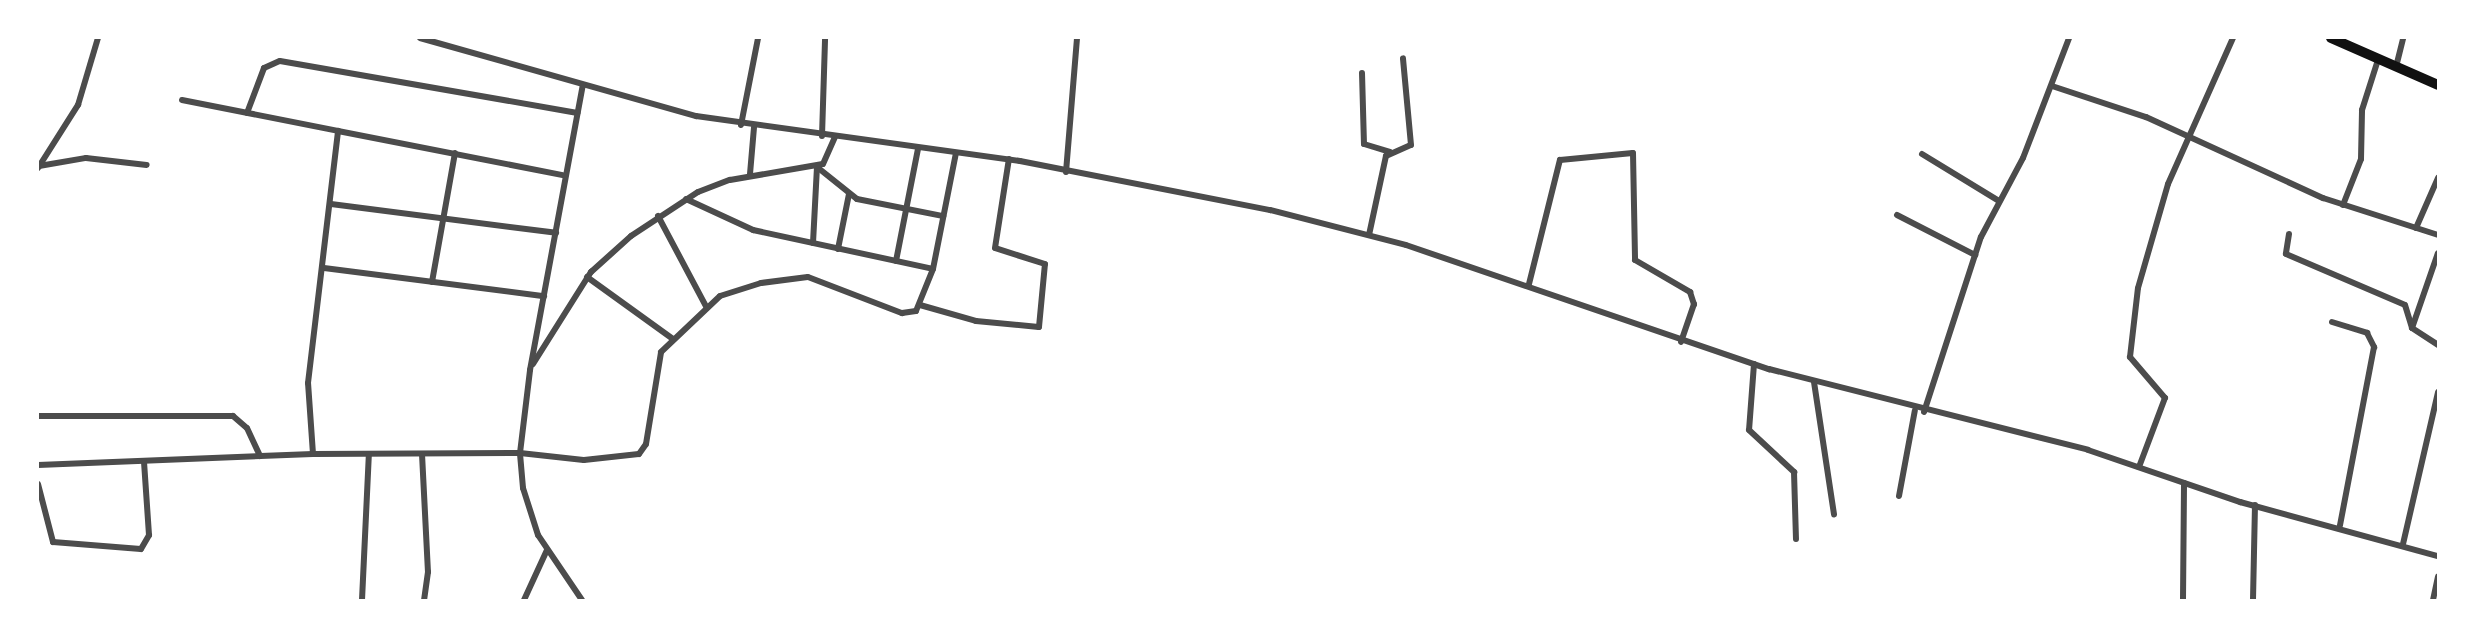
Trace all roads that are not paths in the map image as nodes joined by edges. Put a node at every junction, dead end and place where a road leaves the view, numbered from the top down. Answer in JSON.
{"nodes":[{"id":1,"x":98,"y":38,"type":"edge"},
{"id":2,"x":420,"y":38,"type":"edge"},
{"id":3,"x":758,"y":38,"type":"edge"},
{"id":4,"x":825,"y":38,"type":"edge"},
{"id":5,"x":1077,"y":38,"type":"edge"},
{"id":6,"x":2069,"y":38,"type":"edge"},
{"id":7,"x":2233,"y":38,"type":"edge"},
{"id":8,"x":2331,"y":38,"type":"edge"},
{"id":9,"x":2403,"y":38,"type":"edge"},
{"id":10,"x":1403,"y":58,"type":"dead end"},
{"id":11,"x":2378,"y":60,"type":"junction"},
{"id":12,"x":2396,"y":68,"type":"junction"},
{"id":13,"x":1362,"y":72,"type":"dead end"},
{"id":14,"x":583,"y":85,"type":"junction"},
{"id":15,"x":2439,"y":85,"type":"edge"},
{"id":16,"x":2052,"y":86,"type":"junction"},
{"id":17,"x":182,"y":100,"type":"dead end"},
{"id":18,"x":246,"y":113,"type":"junction"},
{"id":19,"x":577,"y":113,"type":"junction"},
{"id":20,"x":741,"y":125,"type":"junction"},
{"id":21,"x":754,"y":127,"type":"junction"},
{"id":22,"x":338,"y":131,"type":"junction"},
{"id":23,"x":822,"y":136,"type":"junction"},
{"id":24,"x":2189,"y":136,"type":"junction"},
{"id":25,"x":835,"y":137,"type":"junction"},
{"id":26,"x":918,"y":149,"type":"junction"},
{"id":27,"x":1391,"y":152,"type":"junction"},
{"id":28,"x":455,"y":153,"type":"junction"},
{"id":29,"x":956,"y":153,"type":"junction"},
{"id":30,"x":1922,"y":154,"type":"dead end"},
{"id":31,"x":1009,"y":159,"type":"junction"},
{"id":32,"x":147,"y":165,"type":"dead end"},
{"id":33,"x":38,"y":167,"type":"edge"},
{"id":34,"x":817,"y":167,"type":"junction"},
{"id":35,"x":1066,"y":172,"type":"junction"},
{"id":36,"x":750,"y":174,"type":"junction"},
{"id":37,"x":563,"y":175,"type":"junction"},
{"id":38,"x":2439,"y":178,"type":"edge"},
{"id":39,"x":849,"y":194,"type":"junction"},
{"id":40,"x":686,"y":199,"type":"junction"},
{"id":41,"x":1999,"y":201,"type":"junction"},
{"id":42,"x":331,"y":204,"type":"junction"},
{"id":43,"x":2343,"y":204,"type":"junction"},
{"id":44,"x":908,"y":211,"type":"junction"},
{"id":45,"x":1897,"y":215,"type":"dead end"},
{"id":46,"x":658,"y":216,"type":"junction"},
{"id":47,"x":944,"y":216,"type":"junction"},
{"id":48,"x":444,"y":220,"type":"junction"},
{"id":49,"x":2416,"y":228,"type":"junction"},
{"id":50,"x":555,"y":233,"type":"junction"},
{"id":51,"x":2289,"y":234,"type":"dead end"},
{"id":52,"x":1369,"y":235,"type":"junction"},
{"id":53,"x":2439,"y":235,"type":"edge"},
{"id":54,"x":813,"y":243,"type":"junction"},
{"id":55,"x":838,"y":249,"type":"junction"},
{"id":56,"x":2439,"y":253,"type":"edge"},
{"id":57,"x":1975,"y":255,"type":"junction"},
{"id":58,"x":896,"y":261,"type":"junction"},
{"id":59,"x":324,"y":268,"type":"junction"},
{"id":60,"x":933,"y":269,"type":"junction"},
{"id":61,"x":587,"y":277,"type":"junction"},
{"id":62,"x":432,"y":282,"type":"junction"},
{"id":63,"x":1529,"y":284,"type":"junction"},
{"id":64,"x":544,"y":296,"type":"junction"},
{"id":65,"x":920,"y":305,"type":"junction"},
{"id":66,"x":707,"y":308,"type":"junction"},
{"id":67,"x":2331,"y":322,"type":"dead end"},
{"id":68,"x":2412,"y":328,"type":"junction"},
{"id":69,"x":673,"y":339,"type":"junction"},
{"id":70,"x":1681,"y":342,"type":"junction"},
{"id":71,"x":2439,"y":345,"type":"edge"},
{"id":72,"x":1754,"y":364,"type":"junction"},
{"id":73,"x":530,"y":370,"type":"junction"},
{"id":74,"x":1814,"y":382,"type":"junction"},
{"id":75,"x":2439,"y":392,"type":"edge"},
{"id":76,"x":1915,"y":410,"type":"junction"},
{"id":77,"x":1924,"y":412,"type":"junction"},
{"id":78,"x":38,"y":416,"type":"edge"},
{"id":79,"x":520,"y":453,"type":"junction"},
{"id":80,"x":313,"y":454,"type":"junction"},
{"id":81,"x":369,"y":454,"type":"junction"},
{"id":82,"x":422,"y":454,"type":"junction"},
{"id":83,"x":260,"y":456,"type":"junction"},
{"id":84,"x":144,"y":460,"type":"junction"},
{"id":85,"x":38,"y":465,"type":"edge"},
{"id":86,"x":2139,"y":467,"type":"junction"},
{"id":87,"x":2184,"y":483,"type":"junction"},
{"id":88,"x":38,"y":484,"type":"edge"},
{"id":89,"x":1899,"y":496,"type":"dead end"},
{"id":90,"x":2255,"y":506,"type":"junction"},
{"id":91,"x":1834,"y":515,"type":"dead end"},
{"id":92,"x":2340,"y":526,"type":"junction"},
{"id":93,"x":1796,"y":539,"type":"dead end"},
{"id":94,"x":2403,"y":544,"type":"junction"},
{"id":95,"x":547,"y":550,"type":"junction"},
{"id":96,"x":2439,"y":556,"type":"edge"},
{"id":97,"x":2439,"y":577,"type":"edge"},
{"id":98,"x":362,"y":600,"type":"edge"},
{"id":99,"x":424,"y":600,"type":"edge"},
{"id":100,"x":524,"y":600,"type":"edge"},
{"id":101,"x":582,"y":600,"type":"edge"},
{"id":102,"x":2183,"y":600,"type":"edge"},
{"id":103,"x":2253,"y":600,"type":"edge"},
{"id":104,"x":2433,"y":600,"type":"edge"}],
"edges":[{"from":1,"to":33,"type":"street"},
{"from":2,"to":14,"type":"street"},
{"from":3,"to":20,"type":"street"},
{"from":4,"to":23,"type":"street"},
{"from":5,"to":35,"type":"street"},
{"from":6,"to":16,"type":"street"},
{"from":7,"to":24,"type":"street"},
{"from":8,"to":11,"type":"main road"},
{"from":9,"to":12,"type":"street"},
{"from":10,"to":27,"type":"street"},
{"from":11,"to":12,"type":"main road"},
{"from":11,"to":43,"type":"street"},
{"from":12,"to":15,"type":"main road"},
{"from":13,"to":27,"type":"street"},
{"from":14,"to":19,"type":"street"},
{"from":14,"to":20,"type":"street"},
{"from":16,"to":24,"type":"street"},
{"from":16,"to":41,"type":"street"},
{"from":17,"to":18,"type":"street"},
{"from":18,"to":19,"type":"street"},
{"from":18,"to":22,"type":"street"},
{"from":19,"to":37,"type":"street"},
{"from":20,"to":21,"type":"street"},
{"from":21,"to":23,"type":"street"},
{"from":21,"to":36,"type":"street"},
{"from":22,"to":28,"type":"street"},
{"from":22,"to":42,"type":"street"},
{"from":23,"to":25,"type":"street"},
{"from":24,"to":43,"type":"street"},
{"from":24,"to":86,"type":"street"},
{"from":25,"to":26,"type":"street"},
{"from":25,"to":34,"type":"street"},
{"from":26,"to":29,"type":"street"},
{"from":26,"to":44,"type":"street"},
{"from":27,"to":52,"type":"street"},
{"from":28,"to":37,"type":"street"},
{"from":28,"to":48,"type":"street"},
{"from":29,"to":31,"type":"street"},
{"from":29,"to":47,"type":"street"},
{"from":30,"to":41,"type":"street"},
{"from":31,"to":35,"type":"street"},
{"from":31,"to":65,"type":"street"},
{"from":32,"to":33,"type":"street"},
{"from":34,"to":36,"type":"street"},
{"from":34,"to":39,"type":"street"},
{"from":34,"to":54,"type":"street"},
{"from":35,"to":52,"type":"street"},
{"from":36,"to":40,"type":"street"},
{"from":37,"to":50,"type":"street"},
{"from":38,"to":49,"type":"street"},
{"from":39,"to":44,"type":"street"},
{"from":39,"to":55,"type":"street"},
{"from":40,"to":46,"type":"street"},
{"from":40,"to":54,"type":"street"},
{"from":41,"to":57,"type":"street"},
{"from":42,"to":48,"type":"street"},
{"from":42,"to":59,"type":"street"},
{"from":43,"to":49,"type":"street"},
{"from":44,"to":47,"type":"street"},
{"from":44,"to":58,"type":"street"},
{"from":45,"to":57,"type":"street"},
{"from":46,"to":61,"type":"street"},
{"from":46,"to":66,"type":"street"},
{"from":47,"to":60,"type":"street"},
{"from":48,"to":50,"type":"street"},
{"from":48,"to":62,"type":"street"},
{"from":49,"to":53,"type":"street"},
{"from":50,"to":64,"type":"street"},
{"from":51,"to":68,"type":"street"},
{"from":52,"to":63,"type":"street"},
{"from":54,"to":55,"type":"street"},
{"from":55,"to":58,"type":"street"},
{"from":56,"to":68,"type":"street"},
{"from":57,"to":77,"type":"street"},
{"from":58,"to":60,"type":"street"},
{"from":59,"to":62,"type":"street"},
{"from":59,"to":80,"type":"street"},
{"from":60,"to":65,"type":"street"},
{"from":61,"to":69,"type":"street"},
{"from":61,"to":73,"type":"street"},
{"from":62,"to":64,"type":"street"},
{"from":63,"to":70,"type":"street"},
{"from":63,"to":70,"type":"street"},
{"from":64,"to":73,"type":"street"},
{"from":65,"to":66,"type":"street"},
{"from":66,"to":69,"type":"street"},
{"from":67,"to":92,"type":"street"},
{"from":68,"to":71,"type":"street"},
{"from":69,"to":79,"type":"street"},
{"from":70,"to":72,"type":"street"},
{"from":72,"to":74,"type":"street"},
{"from":72,"to":93,"type":"street"},
{"from":73,"to":79,"type":"street"},
{"from":74,"to":76,"type":"street"},
{"from":74,"to":91,"type":"street"},
{"from":75,"to":94,"type":"street"},
{"from":76,"to":77,"type":"street"},
{"from":76,"to":89,"type":"street"},
{"from":77,"to":86,"type":"street"},
{"from":78,"to":83,"type":"street"},
{"from":79,"to":82,"type":"street"},
{"from":79,"to":95,"type":"street"},
{"from":80,"to":81,"type":"street"},
{"from":80,"to":83,"type":"street"},
{"from":81,"to":82,"type":"street"},
{"from":81,"to":98,"type":"street"},
{"from":82,"to":99,"type":"street"},
{"from":83,"to":84,"type":"street"},
{"from":84,"to":85,"type":"street"},
{"from":84,"to":88,"type":"street"},
{"from":86,"to":87,"type":"street"},
{"from":87,"to":90,"type":"street"},
{"from":87,"to":102,"type":"street"},
{"from":90,"to":92,"type":"street"},
{"from":90,"to":103,"type":"street"},
{"from":92,"to":94,"type":"street"},
{"from":94,"to":96,"type":"street"},
{"from":95,"to":100,"type":"street"},
{"from":95,"to":101,"type":"street"},
{"from":97,"to":104,"type":"street"}]}
